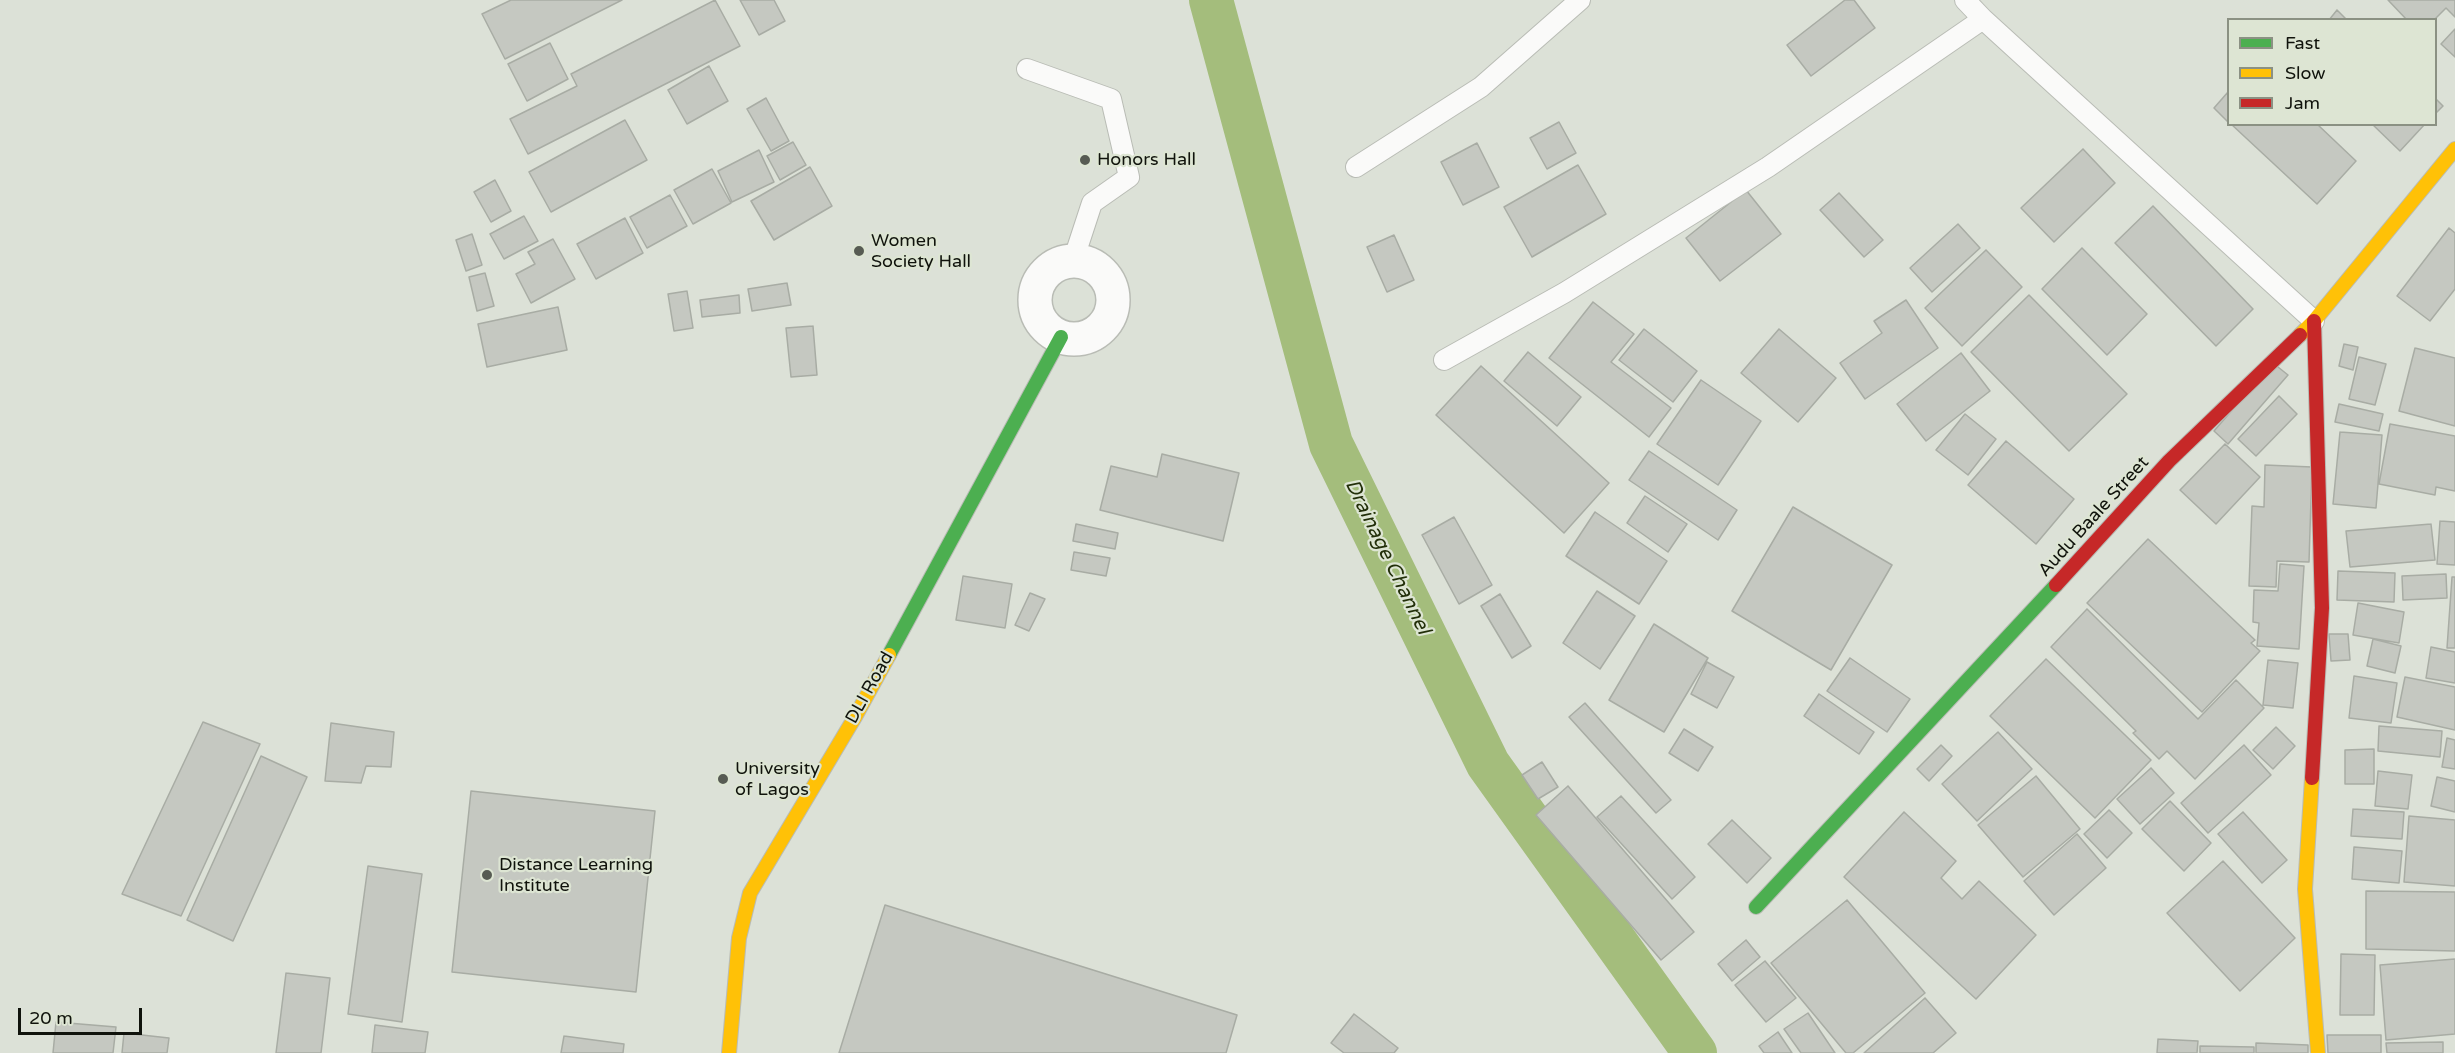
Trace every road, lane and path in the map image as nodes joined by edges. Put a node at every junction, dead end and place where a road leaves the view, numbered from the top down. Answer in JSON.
{"nodes":[{"id":1,"x":1580,"y":0,"type":"edge"},
{"id":2,"x":1965,"y":0,"type":"edge"},
{"id":3,"x":1983,"y":19,"type":"junction"},
{"id":4,"x":1027,"y":69,"type":"dead end"},
{"id":5,"x":2455,"y":149,"type":"edge"},
{"id":6,"x":1356,"y":167,"type":"dead end"},
{"id":7,"x":1073,"y":261,"type":"junction"},
{"id":8,"x":2314,"y":321,"type":"junction"},
{"id":9,"x":1061,"y":337,"type":"junction"},
{"id":10,"x":1444,"y":360,"type":"dead end"},
{"id":11,"x":1756,"y":907,"type":"dead end"},
{"id":12,"x":729,"y":1053,"type":"edge"},
{"id":13,"x":2318,"y":1053,"type":"edge"}],
"edges":[{"from":1,"to":6,"type":"lane"},
{"from":2,"to":3,"type":"lane"},
{"from":3,"to":8,"type":"lane"},
{"from":3,"to":10,"type":"lane"},
{"from":4,"to":7,"type":"lane"},
{"from":5,"to":8,"type":"street","name":"Audu Baale Street"},
{"from":7,"to":9,"type":"street"},
{"from":7,"to":9,"type":"street"},
{"from":8,"to":11,"type":"street","name":"Audu Baale Street"},
{"from":8,"to":13,"type":"street"},
{"from":9,"to":12,"type":"street","name":"DLI Road"}]}
